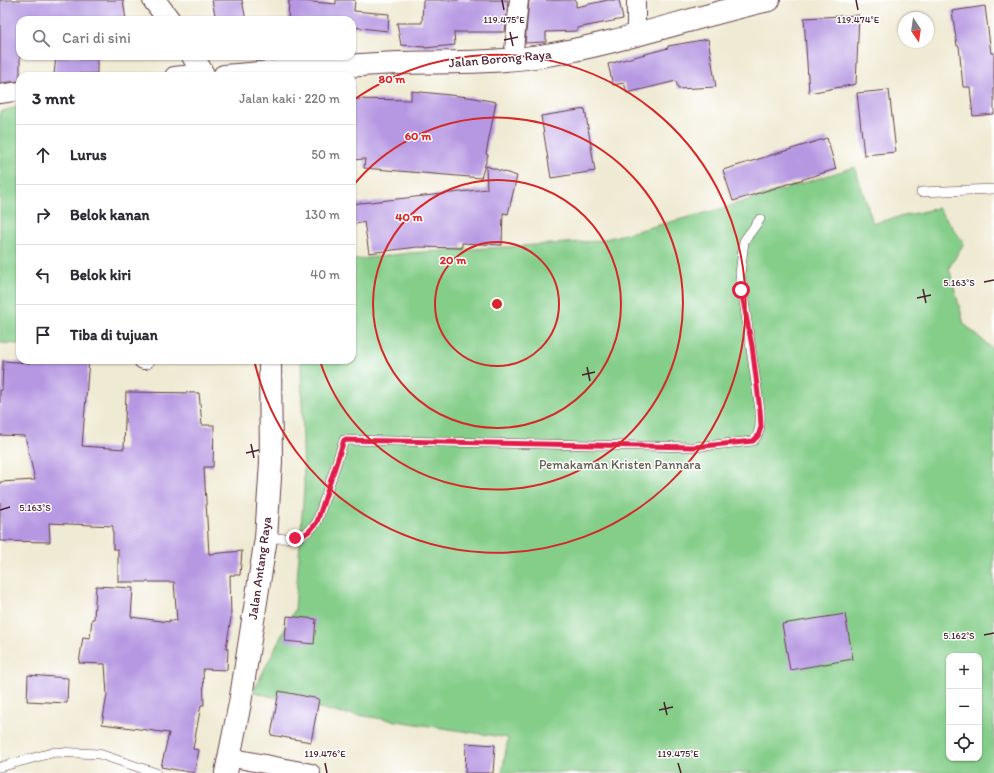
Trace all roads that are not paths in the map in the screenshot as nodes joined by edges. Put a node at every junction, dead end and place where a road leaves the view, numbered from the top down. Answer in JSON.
{"nodes":[{"id":1,"x":154,"y":0,"type":"edge"},
{"id":2,"x":519,"y":0,"type":"edge"},
{"id":3,"x":636,"y":0,"type":"edge"},
{"id":4,"x":769,"y":0,"type":"edge"},
{"id":5,"x":167,"y":16,"type":"edge"},
{"id":6,"x":636,"y":36,"type":"junction"},
{"id":7,"x":513,"y":59,"type":"junction"},
{"id":8,"x":206,"y":70,"type":"edge"},
{"id":9,"x":195,"y":72,"type":"edge"},
{"id":10,"x":16,"y":92,"type":"edge"},
{"id":11,"x":0,"y":94,"type":"edge"},
{"id":12,"x":994,"y":189,"type":"edge"},
{"id":13,"x":921,"y":192,"type":"dead end"},
{"id":14,"x":760,"y":219,"type":"dead end"},
{"id":15,"x":270,"y":364,"type":"edge"},
{"id":16,"x":266,"y":538,"type":"junction"},
{"id":17,"x":228,"y":765,"type":"edge"},
{"id":18,"x":0,"y":767,"type":"edge"},
{"id":19,"x":156,"y":773,"type":"edge"},
{"id":20,"x":311,"y":773,"type":"edge"}],
"edges":[{"from":1,"to":5,"type":"main road"},
{"from":2,"to":7,"type":"street"},
{"from":3,"to":6,"type":"street"},
{"from":4,"to":6,"type":"main road","name":"Jalan Borong Raya"},
{"from":6,"to":7,"type":"main road","name":"Jalan Borong Raya"},
{"from":7,"to":8,"type":"main road","name":"Jalan Borong Raya"},
{"from":8,"to":9,"type":"street"},
{"from":10,"to":11,"type":"street"},
{"from":12,"to":13,"type":"lane"},
{"from":14,"to":16,"type":"lane"},
{"from":15,"to":16,"type":"main road","name":"Jalan Antang Raya"},
{"from":16,"to":17,"type":"main road","name":"Jalan Antang Raya"},
{"from":17,"to":20,"type":"street"},
{"from":18,"to":19,"type":"lane"}]}
